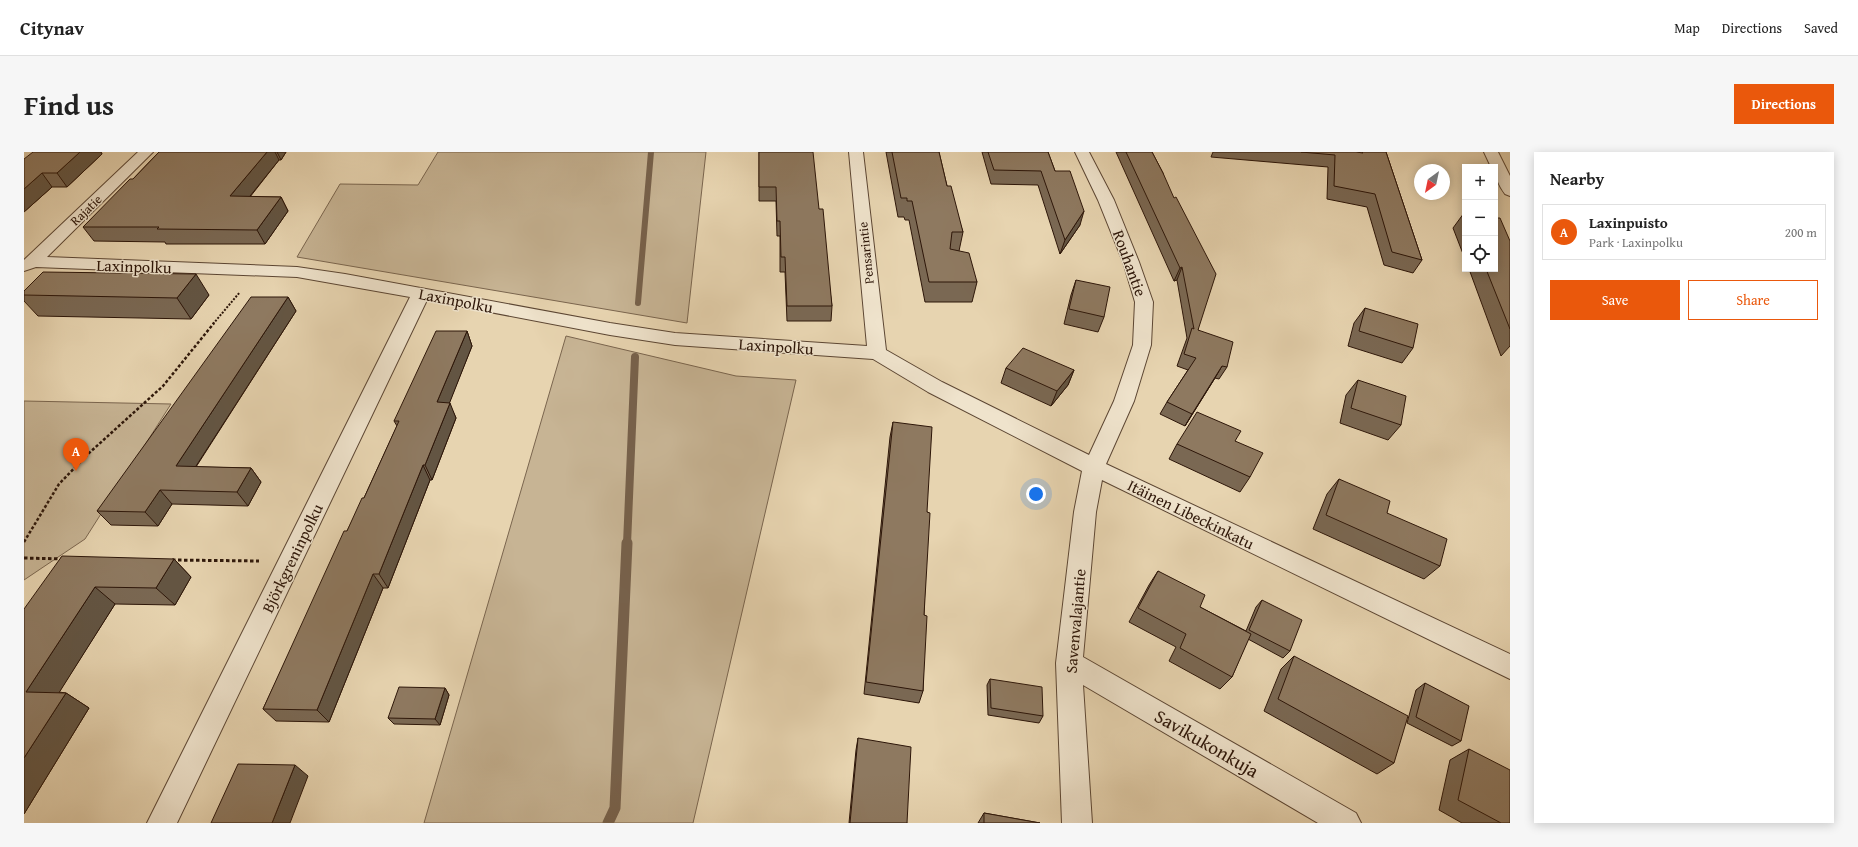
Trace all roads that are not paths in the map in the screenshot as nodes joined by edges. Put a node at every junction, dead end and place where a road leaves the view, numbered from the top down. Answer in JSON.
{"nodes":[{"id":1,"x":146,"y":152,"type":"edge"},
{"id":2,"x":856,"y":152,"type":"edge"},
{"id":3,"x":1082,"y":152,"type":"edge"},
{"id":4,"x":1491,"y":152,"type":"edge"},
{"id":5,"x":1510,"y":191,"type":"edge"},
{"id":6,"x":29,"y":264,"type":"edge"},
{"id":7,"x":421,"y":293,"type":"junction"},
{"id":8,"x":877,"y":353,"type":"junction"},
{"id":9,"x":1094,"y":467,"type":"junction"},
{"id":10,"x":1069,"y":663,"type":"junction"},
{"id":11,"x":1510,"y":667,"type":"edge"},
{"id":12,"x":162,"y":823,"type":"edge"},
{"id":13,"x":1077,"y":823,"type":"edge"},
{"id":14,"x":1346,"y":823,"type":"edge"}],
"edges":[{"from":1,"to":6,"type":"street","name":"Rajatie"},
{"from":2,"to":8,"type":"street","name":"Pensarintie"},
{"from":3,"to":9,"type":"street","name":"Rouhantie"},
{"from":4,"to":5,"type":"street"},
{"from":6,"to":7,"type":"street","name":"Laxinpolku"},
{"from":7,"to":8,"type":"street","name":"Laxinpolku"},
{"from":7,"to":12,"type":"street","name":"Björkgreninpolku"},
{"from":8,"to":9,"type":"street","name":"Itäinen Libeckinkatu"},
{"from":9,"to":10,"type":"street","name":"Savenvalajantie"},
{"from":9,"to":11,"type":"street","name":"Itäinen Libeckinkatu"},
{"from":10,"to":13,"type":"street","name":"Savenvalajantie"},
{"from":10,"to":14,"type":"street","name":"Savikukonkuja"}]}
